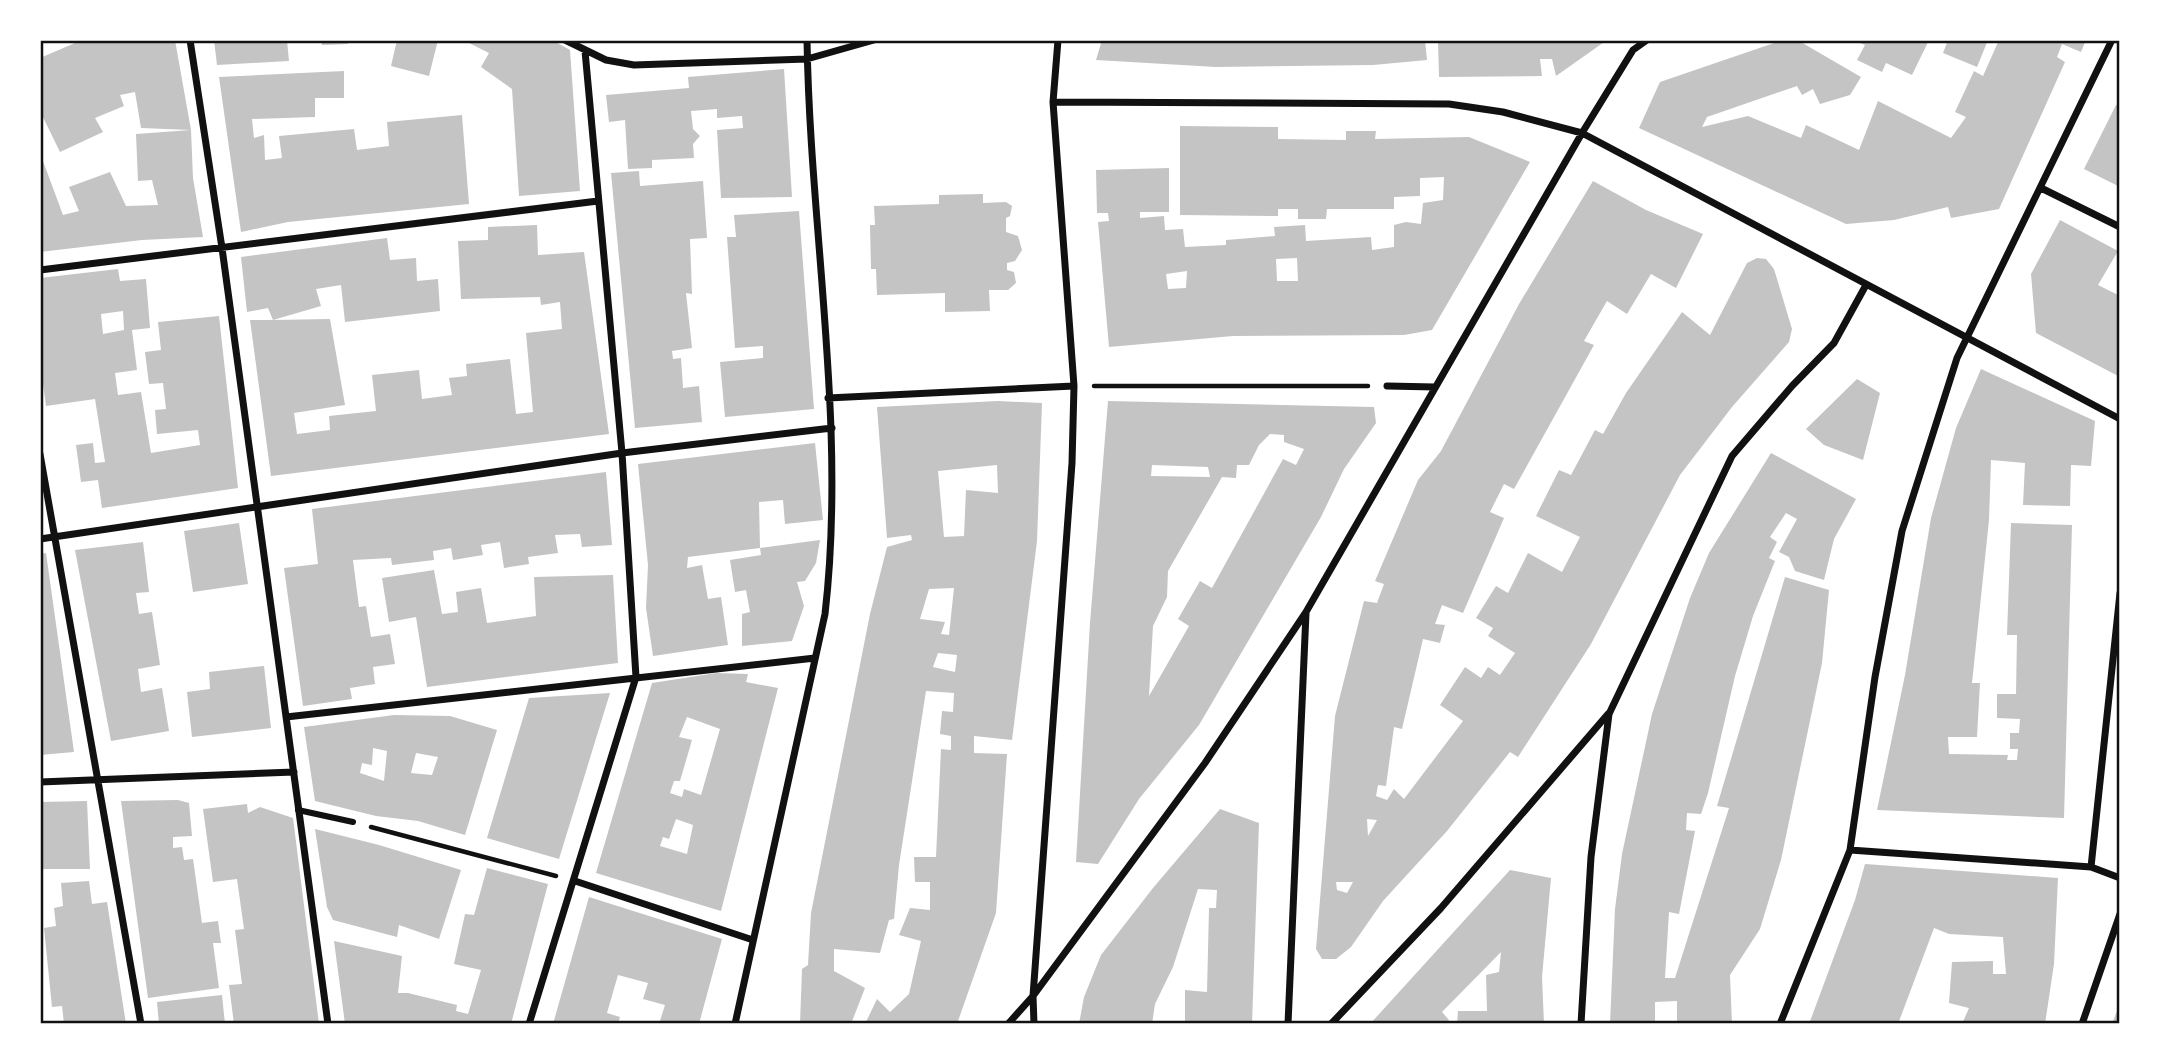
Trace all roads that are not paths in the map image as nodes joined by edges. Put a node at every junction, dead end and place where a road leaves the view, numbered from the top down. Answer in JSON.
{"nodes":[{"id":1,"x":190,"y":40,"type":"edge"},
{"id":2,"x":565,"y":40,"type":"edge"},
{"id":3,"x":807,"y":40,"type":"edge"},
{"id":4,"x":874,"y":40,"type":"edge"},
{"id":5,"x":1058,"y":40,"type":"edge"},
{"id":6,"x":1647,"y":40,"type":"edge"},
{"id":7,"x":2112,"y":40,"type":"edge"},
{"id":8,"x":585,"y":51,"type":"junction"},
{"id":9,"x":807,"y":59,"type":"junction"},
{"id":10,"x":1053,"y":102,"type":"junction"},
{"id":11,"x":1582,"y":133,"type":"junction"},
{"id":12,"x":2041,"y":188,"type":"junction"},
{"id":13,"x":598,"y":201,"type":"junction"},
{"id":14,"x":2120,"y":227,"type":"edge"},
{"id":15,"x":222,"y":248,"type":"junction"},
{"id":16,"x":40,"y":270,"type":"edge"},
{"id":17,"x":1866,"y":285,"type":"junction"},
{"id":18,"x":1965,"y":336,"type":"junction"},
{"id":19,"x":1074,"y":386,"type":"junction"},
{"id":20,"x":1387,"y":386,"type":"road end"},
{"id":21,"x":1435,"y":387,"type":"junction"},
{"id":22,"x":828,"y":398,"type":"junction"},
{"id":23,"x":2120,"y":419,"type":"edge"},
{"id":24,"x":832,"y":428,"type":"junction"},
{"id":25,"x":622,"y":453,"type":"junction"},
{"id":26,"x":40,"y":454,"type":"edge"},
{"id":27,"x":257,"y":505,"type":"junction"},
{"id":28,"x":56,"y":537,"type":"junction"},
{"id":29,"x":40,"y":539,"type":"edge"},
{"id":30,"x":2120,"y":593,"type":"edge"},
{"id":31,"x":1306,"y":612,"type":"junction"},
{"id":32,"x":815,"y":658,"type":"junction"},
{"id":33,"x":636,"y":677,"type":"junction"},
{"id":34,"x":1609,"y":714,"type":"junction"},
{"id":35,"x":286,"y":717,"type":"junction"},
{"id":36,"x":294,"y":772,"type":"junction"},
{"id":37,"x":98,"y":781,"type":"junction"},
{"id":38,"x":40,"y":782,"type":"edge"},
{"id":39,"x":298,"y":810,"type":"junction"},
{"id":40,"x":354,"y":822,"type":"road end"},
{"id":41,"x":1850,"y":850,"type":"junction"},
{"id":42,"x":2091,"y":867,"type":"junction"},
{"id":43,"x":2120,"y":878,"type":"edge"},
{"id":44,"x":575,"y":881,"type":"junction"},
{"id":45,"x":2120,"y":914,"type":"edge"},
{"id":46,"x":753,"y":940,"type":"junction"},
{"id":47,"x":1033,"y":996,"type":"junction"},
{"id":48,"x":141,"y":1024,"type":"edge"},
{"id":49,"x":328,"y":1024,"type":"edge"},
{"id":50,"x":529,"y":1024,"type":"edge"},
{"id":51,"x":735,"y":1024,"type":"edge"},
{"id":52,"x":1008,"y":1024,"type":"edge"},
{"id":53,"x":1034,"y":1024,"type":"edge"},
{"id":54,"x":1288,"y":1024,"type":"edge"},
{"id":55,"x":1331,"y":1024,"type":"edge"},
{"id":56,"x":1581,"y":1024,"type":"edge"},
{"id":57,"x":1780,"y":1024,"type":"edge"},
{"id":58,"x":2082,"y":1024,"type":"edge"}],
"edges":[{"from":1,"to":15,"type":"street"},
{"from":2,"to":8,"type":"street"},
{"from":3,"to":9,"type":"street"},
{"from":4,"to":9,"type":"street"},
{"from":5,"to":10,"type":"street"},
{"from":6,"to":11,"type":"street"},
{"from":7,"to":12,"type":"street"},
{"from":8,"to":9,"type":"street"},
{"from":8,"to":13,"type":"street"},
{"from":9,"to":22,"type":"street"},
{"from":10,"to":11,"type":"street"},
{"from":10,"to":19,"type":"street"},
{"from":11,"to":17,"type":"street"},
{"from":11,"to":21,"type":"street"},
{"from":12,"to":14,"type":"street"},
{"from":12,"to":18,"type":"street"},
{"from":13,"to":15,"type":"street"},
{"from":13,"to":25,"type":"street"},
{"from":15,"to":16,"type":"street"},
{"from":15,"to":27,"type":"street"},
{"from":17,"to":18,"type":"street"},
{"from":17,"to":34,"type":"street"},
{"from":18,"to":23,"type":"street"},
{"from":18,"to":41,"type":"street"},
{"from":19,"to":22,"type":"street"},
{"from":19,"to":47,"type":"street"},
{"from":20,"to":21,"type":"street"},
{"from":21,"to":31,"type":"street"},
{"from":22,"to":24,"type":"street"},
{"from":24,"to":25,"type":"street"},
{"from":24,"to":32,"type":"street"},
{"from":25,"to":27,"type":"street"},
{"from":25,"to":33,"type":"street"},
{"from":26,"to":28,"type":"street"},
{"from":27,"to":28,"type":"street"},
{"from":27,"to":35,"type":"street"},
{"from":28,"to":29,"type":"street"},
{"from":28,"to":37,"type":"street"},
{"from":30,"to":42,"type":"street"},
{"from":31,"to":47,"type":"street"},
{"from":31,"to":54,"type":"street"},
{"from":32,"to":33,"type":"street"},
{"from":32,"to":46,"type":"street"},
{"from":33,"to":35,"type":"street"},
{"from":33,"to":44,"type":"street"},
{"from":34,"to":55,"type":"street"},
{"from":34,"to":56,"type":"street"},
{"from":35,"to":36,"type":"street"},
{"from":36,"to":37,"type":"street"},
{"from":36,"to":39,"type":"street"},
{"from":37,"to":38,"type":"street"},
{"from":37,"to":48,"type":"street"},
{"from":39,"to":40,"type":"street"},
{"from":39,"to":49,"type":"street"},
{"from":41,"to":42,"type":"street"},
{"from":41,"to":57,"type":"street"},
{"from":42,"to":43,"type":"street"},
{"from":44,"to":46,"type":"street"},
{"from":44,"to":50,"type":"street"},
{"from":45,"to":58,"type":"street"},
{"from":46,"to":51,"type":"street"},
{"from":47,"to":52,"type":"street"},
{"from":47,"to":53,"type":"street"}]}
